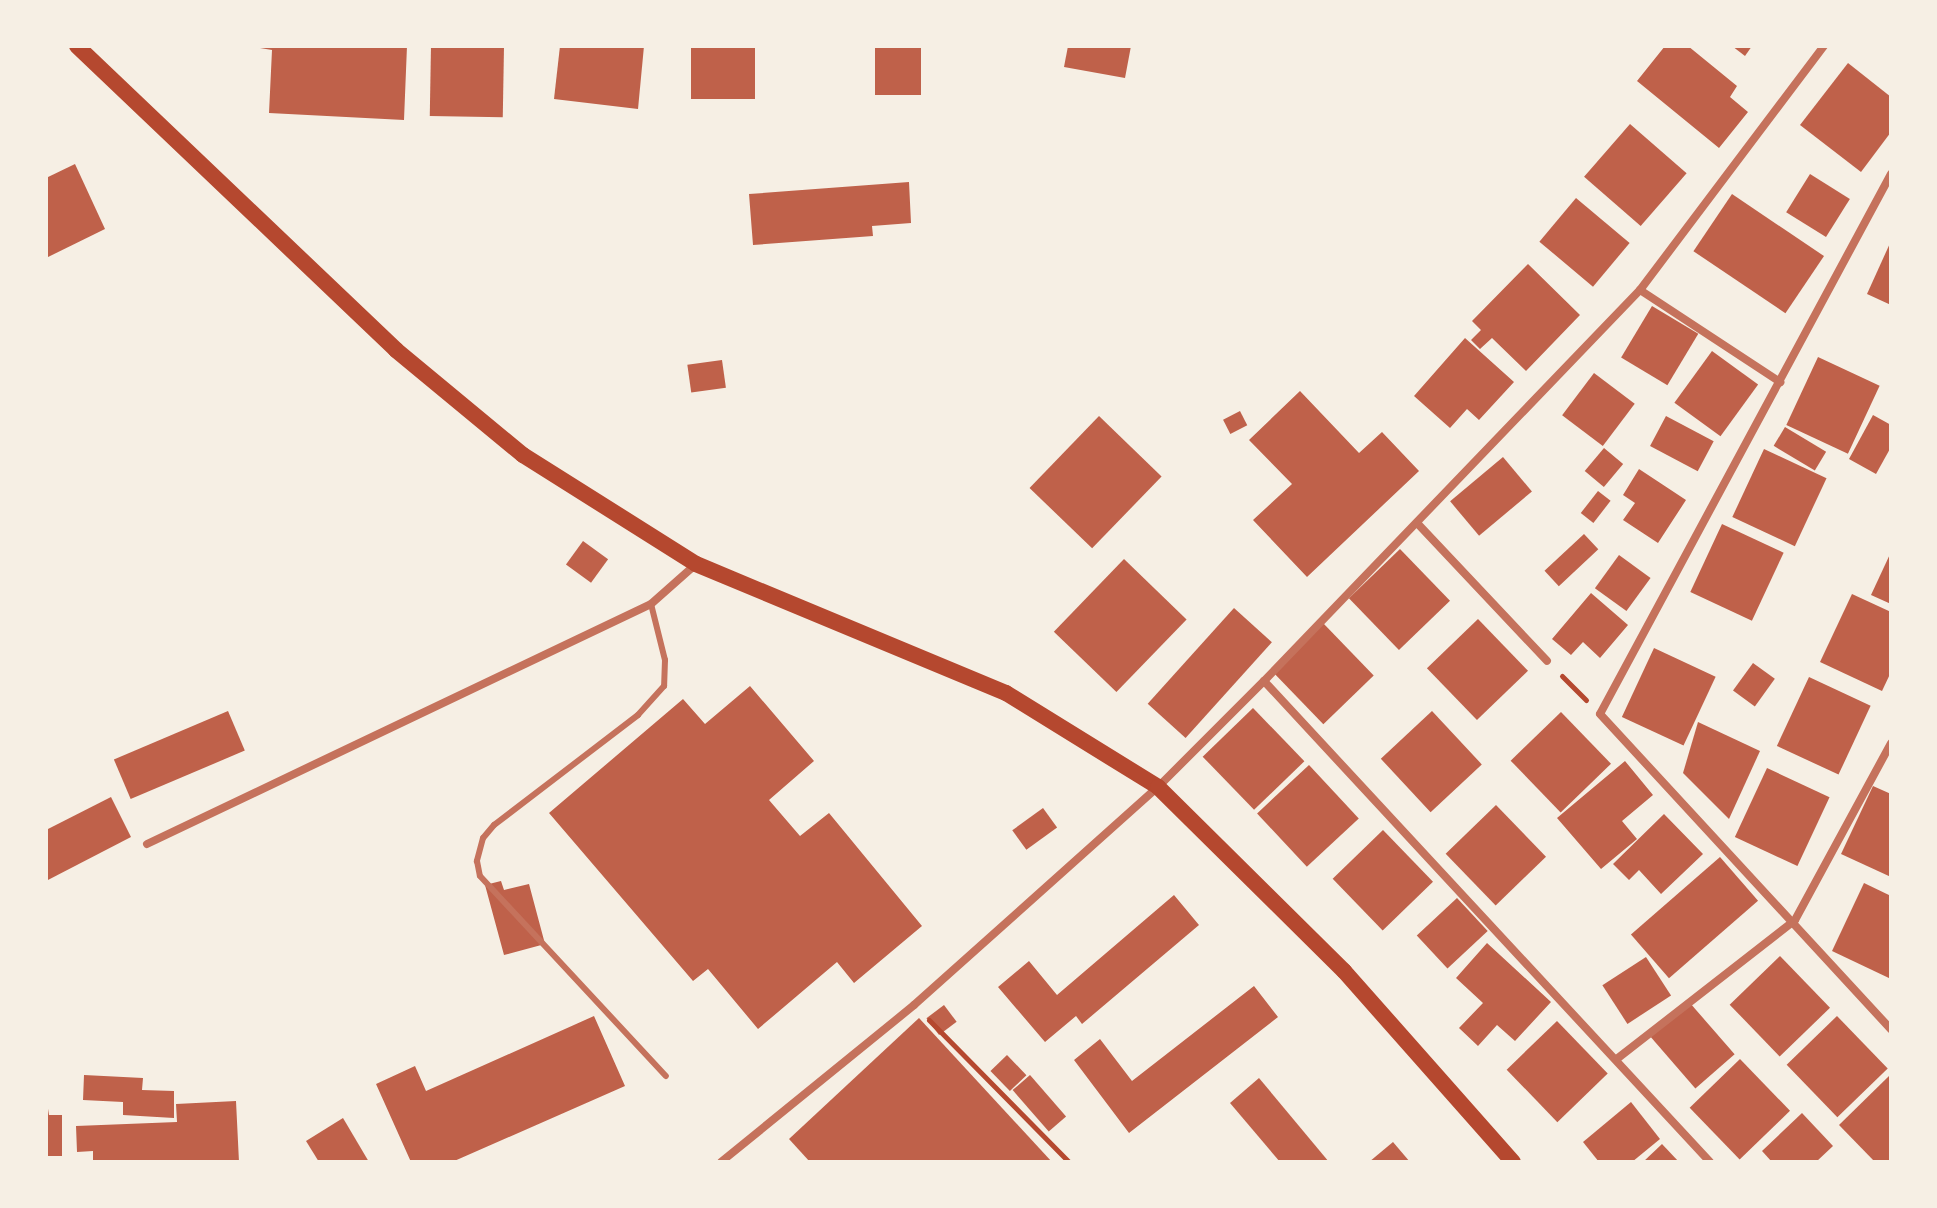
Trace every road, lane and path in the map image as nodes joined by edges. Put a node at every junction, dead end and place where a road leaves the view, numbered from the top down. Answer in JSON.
{"nodes":[{"id":1,"x":77,"y":46,"type":"edge"},
{"id":2,"x":1824,"y":46,"type":"edge"},
{"id":3,"x":1891,"y":174,"type":"edge"},
{"id":4,"x":1640,"y":290,"type":"junction"},
{"id":5,"x":1780,"y":382,"type":"junction"},
{"id":6,"x":1418,"y":524,"type":"junction"},
{"id":7,"x":696,"y":564,"type":"junction"},
{"id":8,"x":651,"y":604,"type":"junction"},
{"id":9,"x":1547,"y":661,"type":"joint"},
{"id":10,"x":1264,"y":681,"type":"junction"},
{"id":11,"x":1600,"y":714,"type":"junction"},
{"id":12,"x":1891,"y":743,"type":"edge"},
{"id":13,"x":1158,"y":787,"type":"junction"},
{"id":14,"x":147,"y":844,"type":"dead end"},
{"id":15,"x":1795,"y":920,"type":"junction"},
{"id":16,"x":914,"y":1005,"type":"junction"},
{"id":17,"x":1891,"y":1029,"type":"edge"},
{"id":18,"x":1618,"y":1058,"type":"junction"},
{"id":19,"x":666,"y":1076,"type":"dead end"},
{"id":20,"x":721,"y":1162,"type":"edge"},
{"id":21,"x":1069,"y":1162,"type":"edge"},
{"id":22,"x":1513,"y":1162,"type":"edge"},
{"id":23,"x":1710,"y":1162,"type":"edge"}],
"edges":[{"from":1,"to":7,"type":"main road"},
{"from":2,"to":4,"type":"street"},
{"from":3,"to":5,"type":"street"},
{"from":4,"to":5,"type":"street"},
{"from":4,"to":6,"type":"street"},
{"from":5,"to":11,"type":"street"},
{"from":6,"to":9,"type":"street"},
{"from":6,"to":10,"type":"street"},
{"from":7,"to":8,"type":"street"},
{"from":7,"to":13,"type":"main road"},
{"from":8,"to":14,"type":"street"},
{"from":8,"to":19,"type":"lane"},
{"from":9,"to":11,"type":"path"},
{"from":10,"to":13,"type":"street"},
{"from":10,"to":18,"type":"street"},
{"from":11,"to":15,"type":"street"},
{"from":12,"to":15,"type":"street"},
{"from":13,"to":16,"type":"street"},
{"from":13,"to":22,"type":"main road"},
{"from":15,"to":17,"type":"street"},
{"from":15,"to":18,"type":"street"},
{"from":16,"to":20,"type":"street"},
{"from":16,"to":21,"type":"path"},
{"from":18,"to":23,"type":"street"}]}
